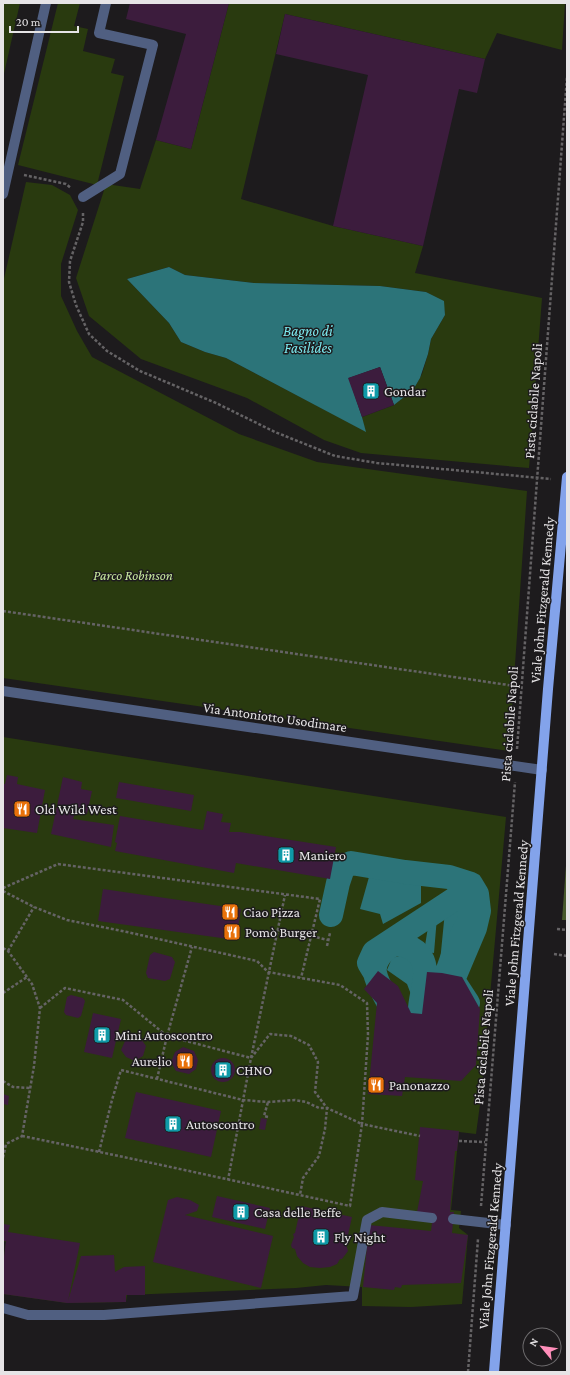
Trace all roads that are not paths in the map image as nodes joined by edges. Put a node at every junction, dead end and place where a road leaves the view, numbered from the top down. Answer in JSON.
{"nodes":[{"id":1,"x":46,"y":3,"type":"edge"},
{"id":2,"x":106,"y":3,"type":"edge"},
{"id":3,"x":3,"y":194,"type":"edge"},
{"id":4,"x":83,"y":197,"type":"road end"},
{"id":5,"x":567,"y":477,"type":"edge"},
{"id":6,"x":567,"y":481,"type":"edge"},
{"id":7,"x":3,"y":691,"type":"edge"},
{"id":8,"x":542,"y":770,"type":"junction"},
{"id":9,"x":432,"y":1218,"type":"dead end"},
{"id":10,"x":453,"y":1219,"type":"dead end"},
{"id":11,"x":506,"y":1225,"type":"junction"},
{"id":12,"x":3,"y":1308,"type":"edge"},
{"id":13,"x":494,"y":1372,"type":"edge"}],
"edges":[{"from":1,"to":3,"type":"street"},
{"from":2,"to":4,"type":"street"},
{"from":5,"to":6,"type":"main road","name":"Viale John Fitzgerald Kennedy"},
{"from":6,"to":8,"type":"main road","name":"Viale John Fitzgerald Kennedy"},
{"from":7,"to":8,"type":"street","name":"Via Antoniotto Usodimare"},
{"from":8,"to":11,"type":"main road","name":"Viale John Fitzgerald Kennedy"},
{"from":9,"to":12,"type":"street"},
{"from":10,"to":11,"type":"street"},
{"from":11,"to":13,"type":"main road","name":"Viale John Fitzgerald Kennedy"}]}
